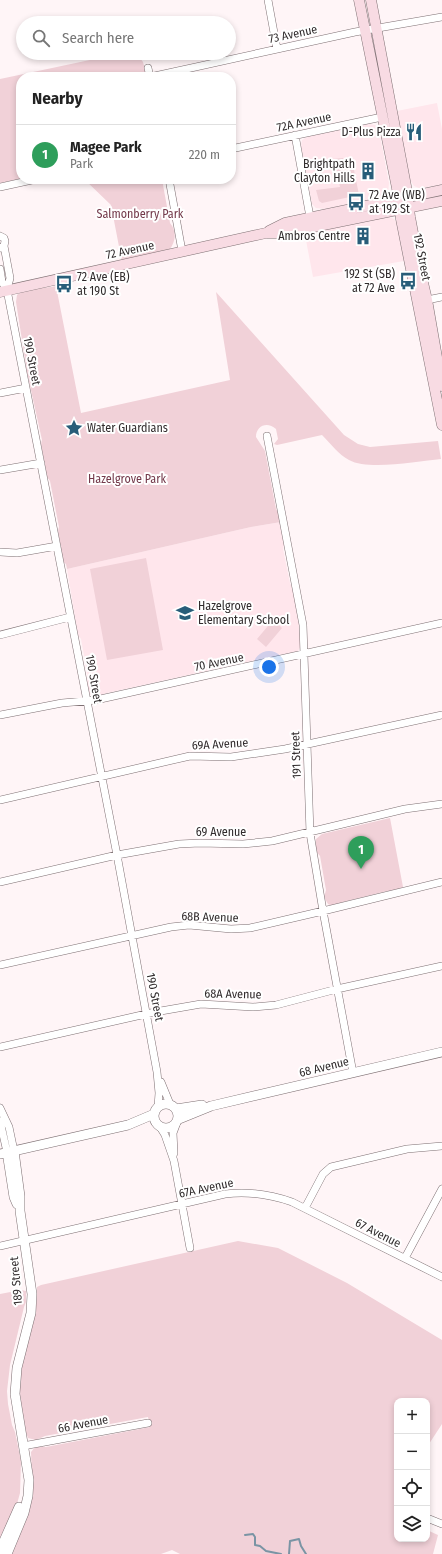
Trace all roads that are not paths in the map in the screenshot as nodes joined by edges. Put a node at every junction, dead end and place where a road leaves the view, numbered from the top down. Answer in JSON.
{"nodes":[{"id":1,"x":268,"y":0,"type":"edge"},
{"id":2,"x":359,"y":0,"type":"edge"},
{"id":3,"x":371,"y":0,"type":"edge"},
{"id":4,"x":442,"y":16,"type":"edge"},
{"id":5,"x":376,"y":28,"type":"junction"},
{"id":6,"x":365,"y":30,"type":"junction"},
{"id":7,"x":277,"y":49,"type":"junction"},
{"id":8,"x":236,"y":58,"type":"edge"},
{"id":9,"x":227,"y":60,"type":"edge"},
{"id":10,"x":148,"y":68,"type":"dead end"},
{"id":11,"x":149,"y":72,"type":"edge"},
{"id":12,"x":173,"y":72,"type":"edge"},
{"id":13,"x":382,"y":117,"type":"junction"},
{"id":14,"x":294,"y":135,"type":"junction"},
{"id":15,"x":236,"y":148,"type":"edge"},
{"id":16,"x":16,"y":184,"type":"edge"},
{"id":17,"x":170,"y":184,"type":"edge"},
{"id":18,"x":0,"y":187,"type":"edge"},
{"id":19,"x":442,"y":190,"type":"edge"},
{"id":20,"x":442,"y":201,"type":"edge"},
{"id":21,"x":404,"y":203,"type":"junction"},
{"id":22,"x":310,"y":217,"type":"junction"},
{"id":23,"x":266,"y":233,"type":"junction"},
{"id":24,"x":0,"y":236,"type":"edge"},
{"id":25,"x":2,"y":247,"type":"edge"},
{"id":26,"x":182,"y":251,"type":"junction"},
{"id":27,"x":0,"y":269,"type":"edge"},
{"id":28,"x":4,"y":291,"type":"edge"},
{"id":29,"x":442,"y":297,"type":"edge"},
{"id":30,"x":428,"y":300,"type":"junction"},
{"id":31,"x":442,"y":386,"type":"edge"},
{"id":32,"x":26,"y":388,"type":"junction"},
{"id":33,"x":0,"y":393,"type":"edge"},
{"id":34,"x":442,"y":425,"type":"edge"},
{"id":35,"x":267,"y":436,"type":"dead end"},
{"id":36,"x":41,"y":463,"type":"junction"},
{"id":37,"x":0,"y":470,"type":"edge"},
{"id":38,"x":57,"y":546,"type":"junction"},
{"id":39,"x":0,"y":552,"type":"edge"},
{"id":40,"x":70,"y":617,"type":"junction"},
{"id":41,"x":442,"y":623,"type":"edge"},
{"id":42,"x":0,"y":634,"type":"edge"},
{"id":43,"x":304,"y":655,"type":"junction"},
{"id":44,"x":87,"y":701,"type":"junction"},
{"id":45,"x":0,"y":715,"type":"edge"},
{"id":46,"x":442,"y":715,"type":"edge"},
{"id":47,"x":306,"y":745,"type":"junction"},
{"id":48,"x":102,"y":776,"type":"junction"},
{"id":49,"x":0,"y":800,"type":"edge"},
{"id":50,"x":442,"y":804,"type":"edge"},
{"id":51,"x":310,"y":833,"type":"junction"},
{"id":52,"x":117,"y":855,"type":"junction"},
{"id":53,"x":0,"y":882,"type":"edge"},
{"id":54,"x":442,"y":882,"type":"edge"},
{"id":55,"x":323,"y":912,"type":"junction"},
{"id":56,"x":131,"y":935,"type":"junction"},
{"id":57,"x":0,"y":965,"type":"edge"},
{"id":58,"x":442,"y":966,"type":"edge"},
{"id":59,"x":337,"y":989,"type":"junction"},
{"id":60,"x":147,"y":1014,"type":"junction"},
{"id":61,"x":0,"y":1047,"type":"edge"},
{"id":62,"x":442,"y":1052,"type":"edge"},
{"id":63,"x":158,"y":1072,"type":"junction"},
{"id":64,"x":353,"y":1072,"type":"junction"},
{"id":65,"x":211,"y":1106,"type":"junction"},
{"id":66,"x":173,"y":1107,"type":"junction"},
{"id":67,"x":0,"y":1108,"type":"edge"},
{"id":68,"x":156,"y":1111,"type":"junction"},
{"id":69,"x":0,"y":1121,"type":"edge"},
{"id":70,"x":177,"y":1122,"type":"junction"},
{"id":71,"x":128,"y":1125,"type":"junction"},
{"id":72,"x":158,"y":1126,"type":"junction"},
{"id":73,"x":442,"y":1146,"type":"edge"},
{"id":74,"x":7,"y":1152,"type":"edge"},
{"id":75,"x":174,"y":1161,"type":"junction"},
{"id":76,"x":442,"y":1189,"type":"edge"},
{"id":77,"x":182,"y":1205,"type":"junction"},
{"id":78,"x":305,"y":1208,"type":"junction"},
{"id":79,"x":25,"y":1240,"type":"junction"},
{"id":80,"x":0,"y":1246,"type":"edge"},
{"id":81,"x":190,"y":1248,"type":"dead end"},
{"id":82,"x":405,"y":1258,"type":"junction"},
{"id":83,"x":442,"y":1277,"type":"edge"},
{"id":84,"x":148,"y":1423,"type":"dead end"},
{"id":85,"x":23,"y":1446,"type":"junction"},
{"id":86,"x":26,"y":1466,"type":"junction"},
{"id":87,"x":430,"y":1519,"type":"edge"},
{"id":88,"x":442,"y":1524,"type":"edge"},
{"id":89,"x":0,"y":1550,"type":"edge"},
{"id":90,"x":7,"y":1554,"type":"edge"}],
"edges":[{"from":1,"to":7,"type":"street"},
{"from":2,"to":6,"type":"main road","name":"192 Street"},
{"from":3,"to":5,"type":"main road","name":"192 Street"},
{"from":4,"to":5,"type":"street","name":"73 Avenue"},
{"from":5,"to":6,"type":"street","name":"73 Avenue"},
{"from":5,"to":21,"type":"main road","name":"192 Street"},
{"from":6,"to":7,"type":"street","name":"73 Avenue"},
{"from":6,"to":13,"type":"main road","name":"192 Street"},
{"from":7,"to":8,"type":"street","name":"73 Avenue"},
{"from":9,"to":12,"type":"street","name":"73 Avenue"},
{"from":10,"to":11,"type":"street"},
{"from":13,"to":14,"type":"street","name":"72A Avenue"},
{"from":13,"to":21,"type":"main road","name":"192 Street"},
{"from":14,"to":15,"type":"street","name":"72A Avenue"},
{"from":14,"to":22,"type":"street"},
{"from":16,"to":18,"type":"street"},
{"from":17,"to":26,"type":"street"},
{"from":19,"to":21,"type":"main road","name":"72 Avenue"},
{"from":20,"to":21,"type":"main road","name":"72 Avenue"},
{"from":21,"to":22,"type":"main road","name":"72 Avenue"},
{"from":21,"to":23,"type":"main road","name":"72 Avenue"},
{"from":21,"to":30,"type":"main road","name":"192 Street"},
{"from":21,"to":34,"type":"main road","name":"192 Street"},
{"from":22,"to":23,"type":"main road","name":"72 Avenue"},
{"from":23,"to":26,"type":"main road","name":"72 Avenue"},
{"from":24,"to":25,"type":"street","name":"190 Street"},
{"from":25,"to":28,"type":"street","name":"190 Street"},
{"from":26,"to":28,"type":"main road","name":"72 Avenue"},
{"from":27,"to":28,"type":"street","name":"190 Street"},
{"from":28,"to":32,"type":"street","name":"190 Street"},
{"from":29,"to":30,"type":"street"},
{"from":30,"to":31,"type":"main road","name":"192 Street"},
{"from":32,"to":33,"type":"street"},
{"from":32,"to":36,"type":"street","name":"190 Street"},
{"from":35,"to":43,"type":"street","name":"191 Street"},
{"from":36,"to":37,"type":"street"},
{"from":36,"to":38,"type":"street","name":"190 Street"},
{"from":38,"to":39,"type":"street"},
{"from":38,"to":40,"type":"street","name":"190 Street"},
{"from":40,"to":42,"type":"street"},
{"from":40,"to":44,"type":"street","name":"190 Street"},
{"from":41,"to":43,"type":"street","name":"70 Avenue"},
{"from":43,"to":44,"type":"street","name":"70 Avenue"},
{"from":43,"to":47,"type":"street","name":"191 Street"},
{"from":44,"to":45,"type":"street","name":"70 Avenue"},
{"from":44,"to":48,"type":"street","name":"190 Street"},
{"from":46,"to":47,"type":"street","name":"69A Avenue"},
{"from":47,"to":48,"type":"street","name":"69A Avenue"},
{"from":47,"to":51,"type":"street","name":"191 Street"},
{"from":48,"to":49,"type":"street","name":"69A Avenue"},
{"from":48,"to":52,"type":"street","name":"190 Street"},
{"from":50,"to":51,"type":"street","name":"69 Avenue"},
{"from":51,"to":52,"type":"street","name":"69 Avenue"},
{"from":51,"to":55,"type":"street","name":"191 Street"},
{"from":52,"to":53,"type":"street","name":"69 Avenue"},
{"from":52,"to":56,"type":"street","name":"190 Street"},
{"from":54,"to":55,"type":"street","name":"68B Avenue"},
{"from":55,"to":56,"type":"street","name":"68B Avenue"},
{"from":55,"to":59,"type":"street","name":"191 Street"},
{"from":56,"to":57,"type":"street","name":"68B Avenue"},
{"from":56,"to":60,"type":"street","name":"190 Street"},
{"from":58,"to":59,"type":"street","name":"68A Avenue"},
{"from":59,"to":60,"type":"street","name":"68A Avenue"},
{"from":59,"to":64,"type":"street","name":"191 Street"},
{"from":60,"to":61,"type":"street","name":"68A Avenue"},
{"from":60,"to":63,"type":"street","name":"190 Street"},
{"from":62,"to":64,"type":"street","name":"68 Avenue"},
{"from":63,"to":66,"type":"street","name":"190 Street"},
{"from":63,"to":68,"type":"street","name":"190 Street"},
{"from":64,"to":65,"type":"street","name":"68 Avenue"},
{"from":65,"to":66,"type":"street","name":"68 Avenue"},
{"from":65,"to":70,"type":"street","name":"68 Avenue"},
{"from":66,"to":68,"type":"street"},
{"from":66,"to":70,"type":"street"},
{"from":67,"to":74,"type":"street","name":"189 Street"},
{"from":68,"to":71,"type":"street"},
{"from":68,"to":72,"type":"street"},
{"from":69,"to":74,"type":"street","name":"189 Street"},
{"from":70,"to":72,"type":"street"},
{"from":70,"to":75,"type":"street"},
{"from":71,"to":72,"type":"street"},
{"from":71,"to":74,"type":"street"},
{"from":72,"to":75,"type":"street"},
{"from":73,"to":78,"type":"street"},
{"from":74,"to":79,"type":"street","name":"189 Street"},
{"from":75,"to":77,"type":"street"},
{"from":76,"to":82,"type":"street"},
{"from":77,"to":78,"type":"street","name":"67A Avenue"},
{"from":77,"to":79,"type":"street","name":"67A Avenue"},
{"from":77,"to":81,"type":"street"},
{"from":78,"to":82,"type":"street","name":"67 Avenue"},
{"from":79,"to":80,"type":"street","name":"67A Avenue"},
{"from":79,"to":85,"type":"street","name":"189 Street"},
{"from":82,"to":83,"type":"street","name":"67 Avenue"},
{"from":84,"to":85,"type":"street","name":"66 Avenue"},
{"from":85,"to":86,"type":"street","name":"189 Street"},
{"from":86,"to":89,"type":"street","name":"189 Street"},
{"from":86,"to":90,"type":"street","name":"189 Street"},
{"from":87,"to":88,"type":"street"}]}
